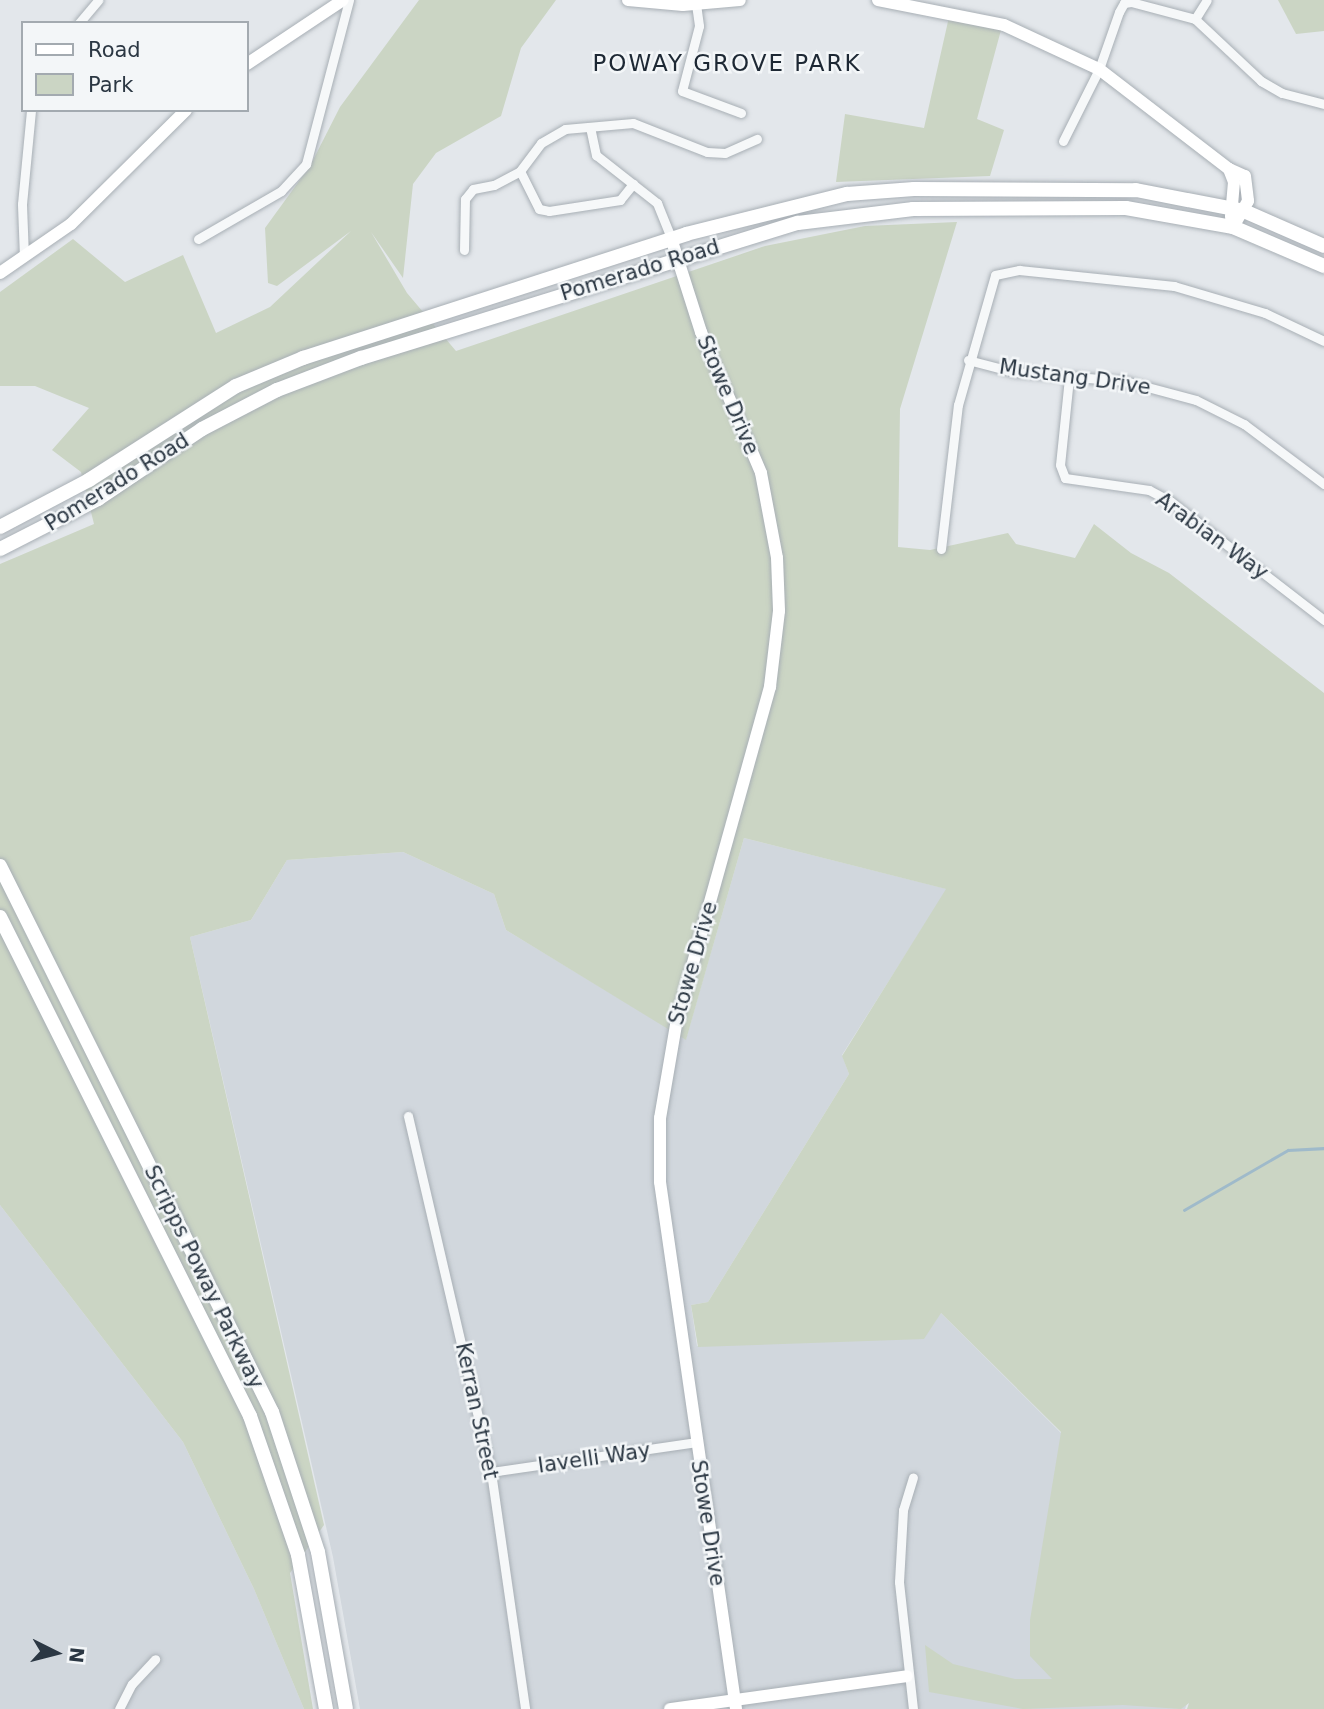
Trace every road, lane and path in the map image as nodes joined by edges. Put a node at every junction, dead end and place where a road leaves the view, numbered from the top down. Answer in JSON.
{"nodes":[{"id":1,"x":98,"y":0,"type":"edge"},
{"id":2,"x":342,"y":0,"type":"edge"},
{"id":3,"x":349,"y":0,"type":"edge"},
{"id":4,"x":628,"y":0,"type":"edge"},
{"id":5,"x":740,"y":0,"type":"edge"},
{"id":6,"x":878,"y":0,"type":"edge"},
{"id":7,"x":1207,"y":0,"type":"edge"},
{"id":8,"x":696,"y":4,"type":"junction"},
{"id":9,"x":1195,"y":19,"type":"junction"},
{"id":10,"x":81,"y":21,"type":"edge"},
{"id":11,"x":248,"y":63,"type":"edge"},
{"id":12,"x":1099,"y":69,"type":"junction"},
{"id":13,"x":1324,"y":104,"type":"edge"},
{"id":14,"x":32,"y":112,"type":"edge"},
{"id":15,"x":184,"y":112,"type":"edge"},
{"id":16,"x":741,"y":113,"type":"dead end"},
{"id":17,"x":590,"y":127,"type":"junction"},
{"id":18,"x":757,"y":139,"type":"dead end"},
{"id":19,"x":1063,"y":141,"type":"dead end"},
{"id":20,"x":1229,"y":169,"type":"junction"},
{"id":21,"x":520,"y":171,"type":"junction"},
{"id":22,"x":633,"y":184,"type":"junction"},
{"id":23,"x":1229,"y":208,"type":"junction"},
{"id":24,"x":1244,"y":211,"type":"junction"},
{"id":25,"x":1233,"y":227,"type":"junction"},
{"id":26,"x":671,"y":238,"type":"junction"},
{"id":27,"x":198,"y":239,"type":"dead end"},
{"id":28,"x":1324,"y":246,"type":"edge"},
{"id":29,"x":464,"y":250,"type":"dead end"},
{"id":30,"x":24,"y":257,"type":"junction"},
{"id":31,"x":677,"y":258,"type":"junction"},
{"id":32,"x":1324,"y":266,"type":"edge"},
{"id":33,"x":0,"y":273,"type":"edge"},
{"id":34,"x":1324,"y":341,"type":"edge"},
{"id":35,"x":968,"y":359,"type":"junction"},
{"id":36,"x":1069,"y":377,"type":"junction"},
{"id":37,"x":1324,"y":484,"type":"edge"},
{"id":38,"x":0,"y":527,"type":"edge"},
{"id":39,"x":0,"y":549,"type":"edge"},
{"id":40,"x":941,"y":549,"type":"dead end"},
{"id":41,"x":1324,"y":620,"type":"edge"},
{"id":42,"x":0,"y":866,"type":"edge"},
{"id":43,"x":0,"y":917,"type":"edge"},
{"id":44,"x":408,"y":1116,"type":"dead end"},
{"id":45,"x":696,"y":1443,"type":"junction"},
{"id":46,"x":491,"y":1472,"type":"junction"},
{"id":47,"x":913,"y":1477,"type":"dead end"},
{"id":48,"x":155,"y":1659,"type":"dead end"},
{"id":49,"x":908,"y":1676,"type":"junction"},
{"id":50,"x":736,"y":1705,"type":"edge"},
{"id":51,"x":119,"y":1709,"type":"edge"},
{"id":52,"x":326,"y":1709,"type":"edge"},
{"id":53,"x":346,"y":1709,"type":"edge"},
{"id":54,"x":526,"y":1709,"type":"edge"},
{"id":55,"x":670,"y":1709,"type":"edge"},
{"id":56,"x":913,"y":1709,"type":"edge"}],
"edges":[{"from":1,"to":10,"type":"street"},
{"from":2,"to":11,"type":"main road"},
{"from":3,"to":27,"type":"street"},
{"from":4,"to":8,"type":"main road"},
{"from":5,"to":8,"type":"main road"},
{"from":6,"to":12,"type":"main road"},
{"from":7,"to":9,"type":"street"},
{"from":8,"to":16,"type":"street"},
{"from":9,"to":12,"type":"street"},
{"from":9,"to":13,"type":"street"},
{"from":12,"to":19,"type":"street"},
{"from":12,"to":20,"type":"main road"},
{"from":14,"to":30,"type":"street"},
{"from":15,"to":30,"type":"main road"},
{"from":17,"to":18,"type":"street"},
{"from":17,"to":21,"type":"street"},
{"from":17,"to":22,"type":"street"},
{"from":20,"to":23,"type":"main road"},
{"from":20,"to":24,"type":"main road"},
{"from":21,"to":22,"type":"street"},
{"from":21,"to":29,"type":"street"},
{"from":22,"to":26,"type":"street"},
{"from":23,"to":24,"type":"main road","name":"Pomerado Road"},
{"from":23,"to":25,"type":"main road"},
{"from":23,"to":26,"type":"main road","name":"Pomerado Road"},
{"from":24,"to":25,"type":"main road"},
{"from":24,"to":28,"type":"main road","name":"Pomerado Road"},
{"from":25,"to":31,"type":"main road","name":"Pomerado Road"},
{"from":25,"to":32,"type":"main road","name":"Pomerado Road"},
{"from":26,"to":31,"type":"main road","name":"Stowe Drive"},
{"from":26,"to":38,"type":"main road","name":"Pomerado Road"},
{"from":30,"to":33,"type":"main road"},
{"from":31,"to":39,"type":"main road","name":"Pomerado Road"},
{"from":31,"to":45,"type":"main road","name":"Stowe Drive"},
{"from":34,"to":35,"type":"street"},
{"from":35,"to":36,"type":"street","name":"Mustang Drive"},
{"from":35,"to":40,"type":"street"},
{"from":36,"to":37,"type":"street","name":"Mustang Drive"},
{"from":36,"to":41,"type":"street","name":"Arabian Way"},
{"from":42,"to":53,"type":"main road","name":"Scripps Poway Parkway"},
{"from":43,"to":52,"type":"main road","name":"Scripps Poway Parkway"},
{"from":44,"to":46,"type":"street","name":"Kerran Street"},
{"from":45,"to":46,"type":"street","name":"Iavelli Way"},
{"from":45,"to":50,"type":"main road","name":"Stowe Drive"},
{"from":46,"to":54,"type":"street","name":"Kerran Street"},
{"from":47,"to":49,"type":"street"},
{"from":48,"to":51,"type":"street"},
{"from":49,"to":50,"type":"main road"},
{"from":49,"to":56,"type":"street"},
{"from":50,"to":55,"type":"main road"}]}
